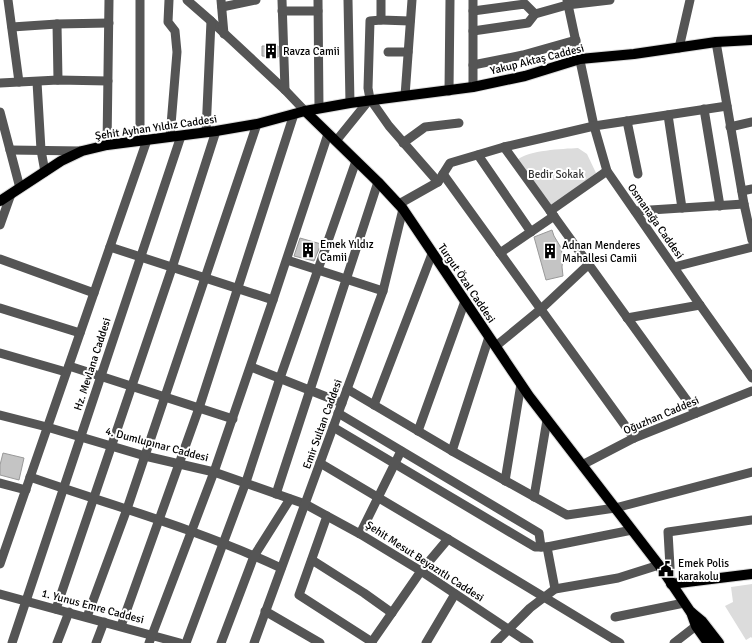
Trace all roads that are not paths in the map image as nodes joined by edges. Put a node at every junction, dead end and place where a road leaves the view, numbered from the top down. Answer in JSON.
{"nodes":[{"id":1,"x":8,"y":0,"type":"edge"},
{"id":2,"x":109,"y":0,"type":"edge"},
{"id":3,"x":140,"y":0,"type":"edge"},
{"id":4,"x":168,"y":0,"type":"edge"},
{"id":5,"x":187,"y":0,"type":"edge"},
{"id":6,"x":256,"y":0,"type":"edge"},
{"id":7,"x":282,"y":0,"type":"edge"},
{"id":8,"x":318,"y":0,"type":"edge"},
{"id":9,"x":348,"y":0,"type":"edge"},
{"id":10,"x":381,"y":0,"type":"edge"},
{"id":11,"x":412,"y":0,"type":"edge"},
{"id":12,"x":450,"y":0,"type":"edge"},
{"id":13,"x":473,"y":0,"type":"edge"},
{"id":14,"x":610,"y":0,"type":"edge"},
{"id":15,"x":690,"y":0,"type":"edge"},
{"id":16,"x":222,"y":3,"type":"edge"},
{"id":17,"x":567,"y":3,"type":"edge"},
{"id":18,"x":473,"y":10,"type":"junction"},
{"id":19,"x":282,"y":11,"type":"junction"},
{"id":20,"x":318,"y":11,"type":"junction"},
{"id":21,"x":535,"y":14,"type":"junction"},
{"id":22,"x":381,"y":20,"type":"junction"},
{"id":23,"x":211,"y":21,"type":"junction"},
{"id":24,"x":410,"y":22,"type":"junction"},
{"id":25,"x":109,"y":23,"type":"junction"},
{"id":26,"x":57,"y":24,"type":"junction"},
{"id":27,"x":12,"y":27,"type":"junction"},
{"id":28,"x":473,"y":31,"type":"junction"},
{"id":29,"x":224,"y":34,"type":"junction"},
{"id":30,"x":576,"y":40,"type":"junction"},
{"id":31,"x":752,"y":40,"type":"edge"},
{"id":32,"x":716,"y":42,"type":"junction"},
{"id":33,"x":679,"y":48,"type":"junction"},
{"id":34,"x":388,"y":52,"type":"dead end"},
{"id":35,"x":408,"y":52,"type":"junction"},
{"id":36,"x":580,"y":59,"type":"junction"},
{"id":37,"x":473,"y":65,"type":"junction"},
{"id":38,"x":58,"y":80,"type":"junction"},
{"id":39,"x":108,"y":81,"type":"junction"},
{"id":40,"x":19,"y":82,"type":"junction"},
{"id":41,"x":37,"y":82,"type":"junction"},
{"id":42,"x":0,"y":83,"type":"edge"},
{"id":43,"x":473,"y":87,"type":"junction"},
{"id":44,"x":285,"y":90,"type":"junction"},
{"id":45,"x":449,"y":91,"type":"junction"},
{"id":46,"x":405,"y":96,"type":"junction"},
{"id":47,"x":370,"y":99,"type":"junction"},
{"id":48,"x":350,"y":102,"type":"junction"},
{"id":49,"x":727,"y":106,"type":"junction"},
{"id":50,"x":319,"y":108,"type":"junction"},
{"id":51,"x":704,"y":109,"type":"junction"},
{"id":52,"x":304,"y":111,"type":"junction"},
{"id":53,"x":0,"y":112,"type":"edge"},
{"id":54,"x":294,"y":114,"type":"junction"},
{"id":55,"x":668,"y":115,"type":"junction"},
{"id":56,"x":628,"y":121,"type":"junction"},
{"id":57,"x":752,"y":122,"type":"edge"},
{"id":58,"x":459,"y":123,"type":"dead end"},
{"id":59,"x":257,"y":124,"type":"junction"},
{"id":60,"x":594,"y":126,"type":"junction"},
{"id":61,"x":730,"y":127,"type":"junction"},
{"id":62,"x":216,"y":131,"type":"junction"},
{"id":63,"x":206,"y":132,"type":"junction"},
{"id":64,"x":328,"y":134,"type":"junction"},
{"id":65,"x":176,"y":136,"type":"junction"},
{"id":66,"x":143,"y":141,"type":"junction"},
{"id":67,"x":336,"y":141,"type":"junction"},
{"id":68,"x":403,"y":143,"type":"junction"},
{"id":69,"x":107,"y":145,"type":"junction"},
{"id":70,"x":504,"y":147,"type":"junction"},
{"id":71,"x":10,"y":150,"type":"junction"},
{"id":72,"x":42,"y":150,"type":"junction"},
{"id":73,"x":82,"y":151,"type":"junction"},
{"id":74,"x":478,"y":155,"type":"junction"},
{"id":75,"x":356,"y":161,"type":"junction"},
{"id":76,"x":607,"y":171,"type":"junction"},
{"id":77,"x":45,"y":172,"type":"junction"},
{"id":78,"x":638,"y":174,"type":"dead end"},
{"id":79,"x":441,"y":178,"type":"junction"},
{"id":80,"x":378,"y":182,"type":"junction"},
{"id":81,"x":20,"y":188,"type":"junction"},
{"id":82,"x":752,"y":189,"type":"edge"},
{"id":83,"x":742,"y":191,"type":"junction"},
{"id":84,"x":11,"y":194,"type":"junction"},
{"id":85,"x":0,"y":200,"type":"edge"},
{"id":86,"x":744,"y":204,"type":"junction"},
{"id":87,"x":720,"y":206,"type":"junction"},
{"id":88,"x":401,"y":207,"type":"junction"},
{"id":89,"x":682,"y":208,"type":"junction"},
{"id":90,"x":635,"y":211,"type":"junction"},
{"id":91,"x":552,"y":214,"type":"junction"},
{"id":92,"x":0,"y":225,"type":"edge"},
{"id":93,"x":531,"y":232,"type":"junction"},
{"id":94,"x":752,"y":240,"type":"edge"},
{"id":95,"x":752,"y":247,"type":"edge"},
{"id":96,"x":110,"y":248,"type":"junction"},
{"id":97,"x":500,"y":253,"type":"junction"},
{"id":98,"x":432,"y":254,"type":"junction"},
{"id":99,"x":141,"y":258,"type":"junction"},
{"id":100,"x":0,"y":259,"type":"edge"},
{"id":101,"x":287,"y":260,"type":"junction"},
{"id":102,"x":589,"y":264,"type":"junction"},
{"id":103,"x":172,"y":268,"type":"junction"},
{"id":104,"x":674,"y":268,"type":"junction"},
{"id":105,"x":318,"y":270,"type":"junction"},
{"id":106,"x":204,"y":278,"type":"junction"},
{"id":107,"x":347,"y":279,"type":"junction"},
{"id":108,"x":238,"y":289,"type":"junction"},
{"id":109,"x":384,"y":291,"type":"junction"},
{"id":110,"x":94,"y":293,"type":"junction"},
{"id":111,"x":273,"y":300,"type":"junction"},
{"id":112,"x":465,"y":301,"type":"junction"},
{"id":113,"x":700,"y":304,"type":"junction"},
{"id":114,"x":0,"y":308,"type":"edge"},
{"id":115,"x":541,"y":309,"type":"junction"},
{"id":116,"x":627,"y":318,"type":"junction"},
{"id":117,"x":80,"y":333,"type":"junction"},
{"id":118,"x":489,"y":337,"type":"junction"},
{"id":119,"x":496,"y":346,"type":"junction"},
{"id":120,"x":0,"y":353,"type":"edge"},
{"id":121,"x":251,"y":367,"type":"junction"},
{"id":122,"x":68,"y":369,"type":"junction"},
{"id":123,"x":100,"y":376,"type":"junction"},
{"id":124,"x":280,"y":378,"type":"junction"},
{"id":125,"x":752,"y":378,"type":"edge"},
{"id":126,"x":521,"y":384,"type":"junction"},
{"id":127,"x":132,"y":386,"type":"junction"},
{"id":128,"x":347,"y":389,"type":"junction"},
{"id":129,"x":310,"y":390,"type":"junction"},
{"id":130,"x":752,"y":391,"type":"edge"},
{"id":131,"x":165,"y":397,"type":"junction"},
{"id":132,"x":342,"y":404,"type":"junction"},
{"id":133,"x":374,"y":405,"type":"junction"},
{"id":134,"x":199,"y":408,"type":"junction"},
{"id":135,"x":338,"y":413,"type":"junction"},
{"id":136,"x":696,"y":413,"type":"junction"},
{"id":137,"x":0,"y":415,"type":"edge"},
{"id":138,"x":232,"y":419,"type":"junction"},
{"id":139,"x":547,"y":420,"type":"junction"},
{"id":140,"x":47,"y":427,"type":"junction"},
{"id":141,"x":333,"y":427,"type":"junction"},
{"id":142,"x":418,"y":432,"type":"junction"},
{"id":143,"x":81,"y":437,"type":"junction"},
{"id":144,"x":634,"y":438,"type":"junction"},
{"id":145,"x":112,"y":446,"type":"junction"},
{"id":146,"x":401,"y":451,"type":"junction"},
{"id":147,"x":452,"y":451,"type":"junction"},
{"id":148,"x":145,"y":456,"type":"junction"},
{"id":149,"x":179,"y":463,"type":"junction"},
{"id":150,"x":320,"y":463,"type":"junction"},
{"id":151,"x":394,"y":464,"type":"junction"},
{"id":152,"x":582,"y":465,"type":"junction"},
{"id":153,"x":214,"y":472,"type":"junction"},
{"id":154,"x":752,"y":472,"type":"edge"},
{"id":155,"x":30,"y":477,"type":"junction"},
{"id":156,"x":505,"y":481,"type":"junction"},
{"id":157,"x":246,"y":482,"type":"junction"},
{"id":158,"x":0,"y":483,"type":"edge"},
{"id":159,"x":63,"y":489,"type":"junction"},
{"id":160,"x":26,"y":490,"type":"junction"},
{"id":161,"x":276,"y":494,"type":"junction"},
{"id":162,"x":378,"y":497,"type":"junction"},
{"id":163,"x":534,"y":497,"type":"junction"},
{"id":164,"x":95,"y":498,"type":"junction"},
{"id":165,"x":290,"y":498,"type":"junction"},
{"id":166,"x":305,"y":504,"type":"junction"},
{"id":167,"x":615,"y":508,"type":"junction"},
{"id":168,"x":127,"y":509,"type":"junction"},
{"id":169,"x":327,"y":516,"type":"junction"},
{"id":170,"x":158,"y":520,"type":"junction"},
{"id":171,"x":752,"y":520,"type":"edge"},
{"id":172,"x":632,"y":530,"type":"junction"},
{"id":173,"x":193,"y":531,"type":"junction"},
{"id":174,"x":360,"y":534,"type":"junction"},
{"id":175,"x":448,"y":539,"type":"junction"},
{"id":176,"x":223,"y":543,"type":"junction"},
{"id":177,"x":544,"y":547,"type":"junction"},
{"id":178,"x":254,"y":556,"type":"junction"},
{"id":179,"x":1,"y":559,"type":"edge"},
{"id":180,"x":312,"y":560,"type":"junction"},
{"id":181,"x":659,"y":565,"type":"junction"},
{"id":182,"x":281,"y":568,"type":"junction"},
{"id":183,"x":421,"y":571,"type":"junction"},
{"id":184,"x":752,"y":574,"type":"edge"},
{"id":185,"x":671,"y":584,"type":"junction"},
{"id":186,"x":555,"y":590,"type":"junction"},
{"id":187,"x":0,"y":594,"type":"edge"},
{"id":188,"x":455,"y":594,"type":"junction"},
{"id":189,"x":544,"y":597,"type":"junction"},
{"id":190,"x":27,"y":600,"type":"junction"},
{"id":191,"x":687,"y":607,"type":"junction"},
{"id":192,"x":56,"y":609,"type":"junction"},
{"id":193,"x":266,"y":611,"type":"junction"},
{"id":194,"x":69,"y":612,"type":"junction"},
{"id":195,"x":392,"y":613,"type":"junction"},
{"id":196,"x":87,"y":617,"type":"junction"},
{"id":197,"x":615,"y":617,"type":"dead end"},
{"id":198,"x":104,"y":622,"type":"junction"},
{"id":199,"x":699,"y":623,"type":"junction"},
{"id":200,"x":121,"y":626,"type":"junction"},
{"id":201,"x":507,"y":630,"type":"junction"},
{"id":202,"x":150,"y":639,"type":"edge"},
{"id":203,"x":255,"y":642,"type":"edge"},
{"id":204,"x":12,"y":643,"type":"edge"},
{"id":205,"x":57,"y":643,"type":"edge"},
{"id":206,"x":96,"y":643,"type":"edge"},
{"id":207,"x":180,"y":643,"type":"edge"},
{"id":208,"x":186,"y":643,"type":"edge"},
{"id":209,"x":221,"y":643,"type":"edge"},
{"id":210,"x":320,"y":643,"type":"edge"},
{"id":211,"x":372,"y":643,"type":"edge"},
{"id":212,"x":426,"y":643,"type":"edge"},
{"id":213,"x":495,"y":643,"type":"edge"},
{"id":214,"x":529,"y":643,"type":"edge"},
{"id":215,"x":620,"y":643,"type":"edge"},
{"id":216,"x":674,"y":643,"type":"edge"},
{"id":217,"x":708,"y":643,"type":"edge"},
{"id":218,"x":720,"y":643,"type":"edge"}],
"edges":[{"from":1,"to":27,"type":"street"},
{"from":2,"to":25,"type":"street"},
{"from":3,"to":66,"type":"street"},
{"from":4,"to":65,"type":"street","name":"Hz. Mevlana Caddesi"},
{"from":5,"to":23,"type":"street","name":"Turgut Özal Caddesi"},
{"from":6,"to":16,"type":"street"},
{"from":7,"to":19,"type":"street"},
{"from":8,"to":20,"type":"street"},
{"from":9,"to":48,"type":"street"},
{"from":10,"to":22,"type":"street"},
{"from":11,"to":24,"type":"street"},
{"from":12,"to":45,"type":"street"},
{"from":13,"to":18,"type":"street"},
{"from":14,"to":17,"type":"street"},
{"from":15,"to":33,"type":"street"},
{"from":16,"to":29,"type":"street"},
{"from":17,"to":21,"type":"street"},
{"from":17,"to":30,"type":"street","name":"Osmanağa Caddesi"},
{"from":18,"to":21,"type":"street"},
{"from":18,"to":28,"type":"street"},
{"from":19,"to":20,"type":"street"},
{"from":19,"to":44,"type":"street"},
{"from":20,"to":50,"type":"street"},
{"from":21,"to":28,"type":"street"},
{"from":22,"to":24,"type":"street"},
{"from":22,"to":47,"type":"street"},
{"from":23,"to":29,"type":"street","name":"Turgut Özal Caddesi"},
{"from":23,"to":63,"type":"street"},
{"from":24,"to":35,"type":"street"},
{"from":25,"to":26,"type":"street"},
{"from":25,"to":39,"type":"street"},
{"from":26,"to":27,"type":"street"},
{"from":26,"to":38,"type":"street"},
{"from":27,"to":40,"type":"street"},
{"from":28,"to":37,"type":"street"},
{"from":29,"to":44,"type":"street","name":"Turgut Özal Caddesi"},
{"from":30,"to":36,"type":"street","name":"Osmanağa Caddesi"},
{"from":30,"to":37,"type":"street"},
{"from":31,"to":32,"type":"main road","name":"Yakup Aktaş Caddesi"},
{"from":32,"to":33,"type":"main road","name":"Yakup Aktaş Caddesi"},
{"from":32,"to":49,"type":"street"},
{"from":33,"to":36,"type":"main road","name":"Yakup Aktaş Caddesi"},
{"from":34,"to":35,"type":"street"},
{"from":35,"to":46,"type":"street"},
{"from":36,"to":43,"type":"main road","name":"Yakup Aktaş Caddesi"},
{"from":36,"to":60,"type":"street","name":"Osmanağa Caddesi"},
{"from":37,"to":43,"type":"street"},
{"from":38,"to":39,"type":"street"},
{"from":38,"to":41,"type":"street"},
{"from":39,"to":69,"type":"street"},
{"from":40,"to":41,"type":"street"},
{"from":40,"to":42,"type":"street"},
{"from":41,"to":72,"type":"street"},
{"from":43,"to":45,"type":"main road","name":"Yakup Aktaş Caddesi"},
{"from":44,"to":52,"type":"street","name":"Turgut Özal Caddesi"},
{"from":45,"to":46,"type":"main road","name":"Yakup Aktaş Caddesi"},
{"from":46,"to":47,"type":"main road","name":"Yakup Aktaş Caddesi"},
{"from":47,"to":48,"type":"main road","name":"Yakup Aktaş Caddesi"},
{"from":47,"to":67,"type":"street"},
{"from":47,"to":68,"type":"street"},
{"from":48,"to":50,"type":"main road","name":"Yakup Aktaş Caddesi"},
{"from":49,"to":51,"type":"street"},
{"from":49,"to":61,"type":"street"},
{"from":50,"to":52,"type":"main road","name":"Yakup Aktaş Caddesi"},
{"from":51,"to":55,"type":"street"},
{"from":51,"to":87,"type":"street"},
{"from":52,"to":54,"type":"main road","name":"Şehit Ayhan Yıldız Caddesi"},
{"from":52,"to":64,"type":"main road","name":"Turgut Özal Caddesi"},
{"from":53,"to":71,"type":"street"},
{"from":54,"to":59,"type":"main road","name":"Şehit Ayhan Yıldız Caddesi"},
{"from":54,"to":108,"type":"street"},
{"from":55,"to":56,"type":"street"},
{"from":55,"to":89,"type":"street"},
{"from":56,"to":60,"type":"street"},
{"from":56,"to":78,"type":"street"},
{"from":57,"to":61,"type":"street"},
{"from":58,"to":68,"type":"street"},
{"from":59,"to":62,"type":"main road","name":"Şehit Ayhan Yıldız Caddesi"},
{"from":59,"to":106,"type":"street"},
{"from":60,"to":70,"type":"street"},
{"from":60,"to":76,"type":"street","name":"Osmanağa Caddesi"},
{"from":61,"to":83,"type":"street"},
{"from":62,"to":63,"type":"main road","name":"Şehit Ayhan Yıldız Caddesi"},
{"from":62,"to":103,"type":"street"},
{"from":63,"to":65,"type":"main road","name":"Şehit Ayhan Yıldız Caddesi"},
{"from":64,"to":67,"type":"main road","name":"Turgut Özal Caddesi"},
{"from":64,"to":101,"type":"street"},
{"from":65,"to":66,"type":"main road","name":"Şehit Ayhan Yıldız Caddesi"},
{"from":65,"to":99,"type":"street","name":"Hz. Mevlana Caddesi"},
{"from":66,"to":69,"type":"main road","name":"Şehit Ayhan Yıldız Caddesi"},
{"from":66,"to":96,"type":"street"},
{"from":67,"to":75,"type":"main road","name":"Turgut Özal Caddesi"},
{"from":68,"to":79,"type":"street"},
{"from":69,"to":73,"type":"main road","name":"Şehit Ayhan Yıldız Caddesi"},
{"from":70,"to":74,"type":"street"},
{"from":70,"to":91,"type":"street"},
{"from":71,"to":72,"type":"street"},
{"from":71,"to":81,"type":"street"},
{"from":72,"to":73,"type":"street"},
{"from":72,"to":77,"type":"street"},
{"from":73,"to":77,"type":"main road","name":"Şehit Ayhan Yıldız Caddesi"},
{"from":74,"to":79,"type":"street"},
{"from":74,"to":93,"type":"street"},
{"from":75,"to":80,"type":"main road","name":"Turgut Özal Caddesi"},
{"from":75,"to":105,"type":"street"},
{"from":76,"to":90,"type":"street","name":"Osmanağa Caddesi"},
{"from":76,"to":91,"type":"street"},
{"from":77,"to":81,"type":"main road","name":"Şehit Ayhan Yıldız Caddesi"},
{"from":79,"to":88,"type":"street"},
{"from":79,"to":97,"type":"street"},
{"from":80,"to":88,"type":"main road","name":"Turgut Özal Caddesi"},
{"from":80,"to":107,"type":"street"},
{"from":81,"to":84,"type":"main road","name":"Şehit Ayhan Yıldız Caddesi"},
{"from":82,"to":83,"type":"street"},
{"from":83,"to":86,"type":"street"},
{"from":84,"to":85,"type":"main road","name":"Şehit Ayhan Yıldız Caddesi"},
{"from":84,"to":92,"type":"street"},
{"from":86,"to":87,"type":"street"},
{"from":86,"to":94,"type":"street"},
{"from":87,"to":89,"type":"street"},
{"from":88,"to":98,"type":"main road","name":"Turgut Özal Caddesi"},
{"from":88,"to":109,"type":"street","name":"Emir Sultan Caddesi"},
{"from":89,"to":90,"type":"street"},
{"from":90,"to":104,"type":"street","name":"Osmanağa Caddesi"},
{"from":91,"to":93,"type":"street"},
{"from":91,"to":102,"type":"street"},
{"from":93,"to":97,"type":"street"},
{"from":95,"to":104,"type":"street"},
{"from":96,"to":99,"type":"street"},
{"from":96,"to":110,"type":"street"},
{"from":97,"to":115,"type":"street"},
{"from":98,"to":112,"type":"main road","name":"Turgut Özal Caddesi"},
{"from":98,"to":133,"type":"street"},
{"from":99,"to":103,"type":"street"},
{"from":99,"to":123,"type":"street","name":"Hz. Mevlana Caddesi"},
{"from":100,"to":110,"type":"street"},
{"from":101,"to":105,"type":"street"},
{"from":101,"to":111,"type":"street"},
{"from":102,"to":115,"type":"street"},
{"from":102,"to":116,"type":"street"},
{"from":103,"to":106,"type":"street"},
{"from":103,"to":127,"type":"street"},
{"from":104,"to":113,"type":"street","name":"Osmanağa Caddesi"},
{"from":105,"to":107,"type":"street"},
{"from":105,"to":124,"type":"street"},
{"from":106,"to":108,"type":"street"},
{"from":106,"to":131,"type":"street"},
{"from":107,"to":109,"type":"street"},
{"from":107,"to":129,"type":"street"},
{"from":108,"to":111,"type":"street"},
{"from":108,"to":134,"type":"street"},
{"from":109,"to":128,"type":"street","name":"Emir Sultan Caddesi"},
{"from":110,"to":117,"type":"street"},
{"from":111,"to":121,"type":"street"},
{"from":112,"to":118,"type":"main road","name":"Turgut Özal Caddesi"},
{"from":112,"to":142,"type":"street"},
{"from":113,"to":116,"type":"street"},
{"from":113,"to":125,"type":"street","name":"Osmanağa Caddesi"},
{"from":114,"to":117,"type":"street"},
{"from":115,"to":119,"type":"street"},
{"from":115,"to":144,"type":"street"},
{"from":116,"to":136,"type":"street"},
{"from":117,"to":122,"type":"street"},
{"from":118,"to":119,"type":"main road","name":"Turgut Özal Caddesi"},
{"from":118,"to":147,"type":"street"},
{"from":119,"to":126,"type":"main road","name":"Turgut Özal Caddesi"},
{"from":120,"to":122,"type":"street"},
{"from":121,"to":124,"type":"street"},
{"from":121,"to":138,"type":"street"},
{"from":122,"to":123,"type":"street"},
{"from":122,"to":140,"type":"street"},
{"from":123,"to":127,"type":"street"},
{"from":123,"to":143,"type":"street","name":"Hz. Mevlana Caddesi"},
{"from":124,"to":129,"type":"street"},
{"from":124,"to":157,"type":"street"},
{"from":126,"to":139,"type":"main road","name":"Turgut Özal Caddesi"},
{"from":126,"to":156,"type":"street"},
{"from":127,"to":131,"type":"street"},
{"from":127,"to":145,"type":"street"},
{"from":128,"to":132,"type":"street","name":"Emir Sultan Caddesi"},
{"from":128,"to":133,"type":"street"},
{"from":129,"to":132,"type":"street"},
{"from":129,"to":161,"type":"street"},
{"from":130,"to":136,"type":"street","name":"Oğuzhan Caddesi"},
{"from":131,"to":134,"type":"street"},
{"from":131,"to":148,"type":"street"},
{"from":132,"to":135,"type":"street","name":"Emir Sultan Caddesi"},
{"from":133,"to":142,"type":"street"},
{"from":134,"to":138,"type":"street"},
{"from":134,"to":149,"type":"street"},
{"from":135,"to":141,"type":"street","name":"Emir Sultan Caddesi"},
{"from":135,"to":146,"type":"street"},
{"from":136,"to":144,"type":"street","name":"Oğuzhan Caddesi"},
{"from":137,"to":140,"type":"street","name":"4. Dumlupınar Caddesi"},
{"from":138,"to":153,"type":"street"},
{"from":139,"to":152,"type":"main road","name":"Turgut Özal Caddesi"},
{"from":139,"to":163,"type":"street"},
{"from":140,"to":143,"type":"street","name":"4. Dumlupınar Caddesi"},
{"from":140,"to":155,"type":"street"},
{"from":141,"to":150,"type":"street","name":"Emir Sultan Caddesi"},
{"from":141,"to":151,"type":"street"},
{"from":142,"to":147,"type":"street"},
{"from":143,"to":145,"type":"street","name":"4. Dumlupınar Caddesi"},
{"from":143,"to":159,"type":"street","name":"Hz. Mevlana Caddesi"},
{"from":144,"to":152,"type":"street","name":"Oğuzhan Caddesi"},
{"from":145,"to":148,"type":"street","name":"4. Dumlupınar Caddesi"},
{"from":145,"to":164,"type":"street"},
{"from":146,"to":151,"type":"street"},
{"from":146,"to":177,"type":"street"},
{"from":147,"to":156,"type":"street"},
{"from":148,"to":149,"type":"street","name":"4. Dumlupınar Caddesi"},
{"from":148,"to":168,"type":"street"},
{"from":149,"to":153,"type":"street","name":"4. Dumlupınar Caddesi"},
{"from":149,"to":170,"type":"street"},
{"from":150,"to":162,"type":"street"},
{"from":150,"to":166,"type":"street","name":"Emir Sultan Caddesi"},
{"from":151,"to":162,"type":"street"},
{"from":151,"to":177,"type":"street"},
{"from":152,"to":167,"type":"main road","name":"Turgut Özal Caddesi"},
{"from":153,"to":157,"type":"street","name":"4. Dumlupınar Caddesi"},
{"from":153,"to":173,"type":"street"},
{"from":154,"to":167,"type":"street"},
{"from":155,"to":159,"type":"street"},
{"from":155,"to":160,"type":"street"},
{"from":156,"to":163,"type":"street"},
{"from":157,"to":161,"type":"street","name":"4. Dumlupınar Caddesi"},
{"from":157,"to":176,"type":"street"},
{"from":158,"to":160,"type":"street"},
{"from":159,"to":164,"type":"street"},
{"from":159,"to":190,"type":"street","name":"Hz. Mevlana Caddesi"},
{"from":160,"to":179,"type":"street"},
{"from":161,"to":165,"type":"street","name":"4. Dumlupınar Caddesi"},
{"from":162,"to":174,"type":"street"},
{"from":162,"to":175,"type":"street"},
{"from":163,"to":167,"type":"street"},
{"from":164,"to":168,"type":"street"},
{"from":164,"to":192,"type":"street"},
{"from":165,"to":166,"type":"street","name":"4. Dumlupınar Caddesi"},
{"from":165,"to":178,"type":"street"},
{"from":166,"to":169,"type":"street","name":"Şehit Mesut Beyazıtlı Caddesi"},
{"from":166,"to":182,"type":"street","name":"Emir Sultan Caddesi"},
{"from":167,"to":172,"type":"main road","name":"Turgut Özal Caddesi"},
{"from":168,"to":170,"type":"street"},
{"from":168,"to":196,"type":"street"},
{"from":169,"to":174,"type":"street","name":"Şehit Mesut Beyazıtlı Caddesi"},
{"from":169,"to":180,"type":"street"},
{"from":170,"to":173,"type":"street"},
{"from":170,"to":200,"type":"street"},
{"from":171,"to":185,"type":"street"},
{"from":172,"to":177,"type":"street"},
{"from":172,"to":181,"type":"main road","name":"Turgut Özal Caddesi"},
{"from":173,"to":176,"type":"street"},
{"from":173,"to":202,"type":"street"},
{"from":174,"to":183,"type":"street","name":"Şehit Mesut Beyazıtlı Caddesi"},
{"from":175,"to":183,"type":"street"},
{"from":175,"to":189,"type":"street"},
{"from":176,"to":178,"type":"street"},
{"from":176,"to":208,"type":"street"},
{"from":177,"to":186,"type":"street"},
{"from":178,"to":182,"type":"street"},
{"from":178,"to":209,"type":"street"},
{"from":180,"to":195,"type":"street"},
{"from":180,"to":211,"type":"street"},
{"from":181,"to":185,"type":"main road","name":"Turgut Özal Caddesi"},
{"from":181,"to":186,"type":"street"},
{"from":182,"to":193,"type":"street","name":"Emir Sultan Caddesi"},
{"from":183,"to":188,"type":"street","name":"Şehit Mesut Beyazıtlı Caddesi"},
{"from":183,"to":195,"type":"street"},
{"from":184,"to":185,"type":"main road"},
{"from":185,"to":191,"type":"main road","name":"Turgut Özal Caddesi"},
{"from":186,"to":189,"type":"street"},
{"from":187,"to":190,"type":"street","name":"1. Yunus Emre Caddesi"},
{"from":188,"to":201,"type":"street","name":"Şehit Mesut Beyazıtlı Caddesi"},
{"from":188,"to":212,"type":"street"},
{"from":189,"to":201,"type":"street"},
{"from":189,"to":215,"type":"street"},
{"from":190,"to":192,"type":"street","name":"1. Yunus Emre Caddesi"},
{"from":190,"to":204,"type":"street","name":"Hz. Mevlana Caddesi"},
{"from":191,"to":197,"type":"street"},
{"from":191,"to":199,"type":"main road","name":"Turgut Özal Caddesi"},
{"from":192,"to":194,"type":"street","name":"1. Yunus Emre Caddesi"},
{"from":193,"to":203,"type":"street","name":"Emir Sultan Caddesi"},
{"from":193,"to":210,"type":"street"},
{"from":194,"to":196,"type":"street","name":"1. Yunus Emre Caddesi"},
{"from":194,"to":205,"type":"street"},
{"from":195,"to":211,"type":"street"},
{"from":196,"to":198,"type":"street","name":"1. Yunus Emre Caddesi"},
{"from":198,"to":200,"type":"street","name":"1. Yunus Emre Caddesi"},
{"from":198,"to":206,"type":"street"},
{"from":199,"to":216,"type":"street"},
{"from":199,"to":217,"type":"main road","name":"Turgut Özal Caddesi"},
{"from":199,"to":218,"type":"main road","name":"Turgut Özal Caddesi"},
{"from":200,"to":202,"type":"street","name":"1. Yunus Emre Caddesi"},
{"from":201,"to":213,"type":"street"},
{"from":201,"to":214,"type":"street","name":"Şehit Mesut Beyazıtlı Caddesi"},
{"from":202,"to":207,"type":"street","name":"1. Yunus Emre Caddesi"}]}
